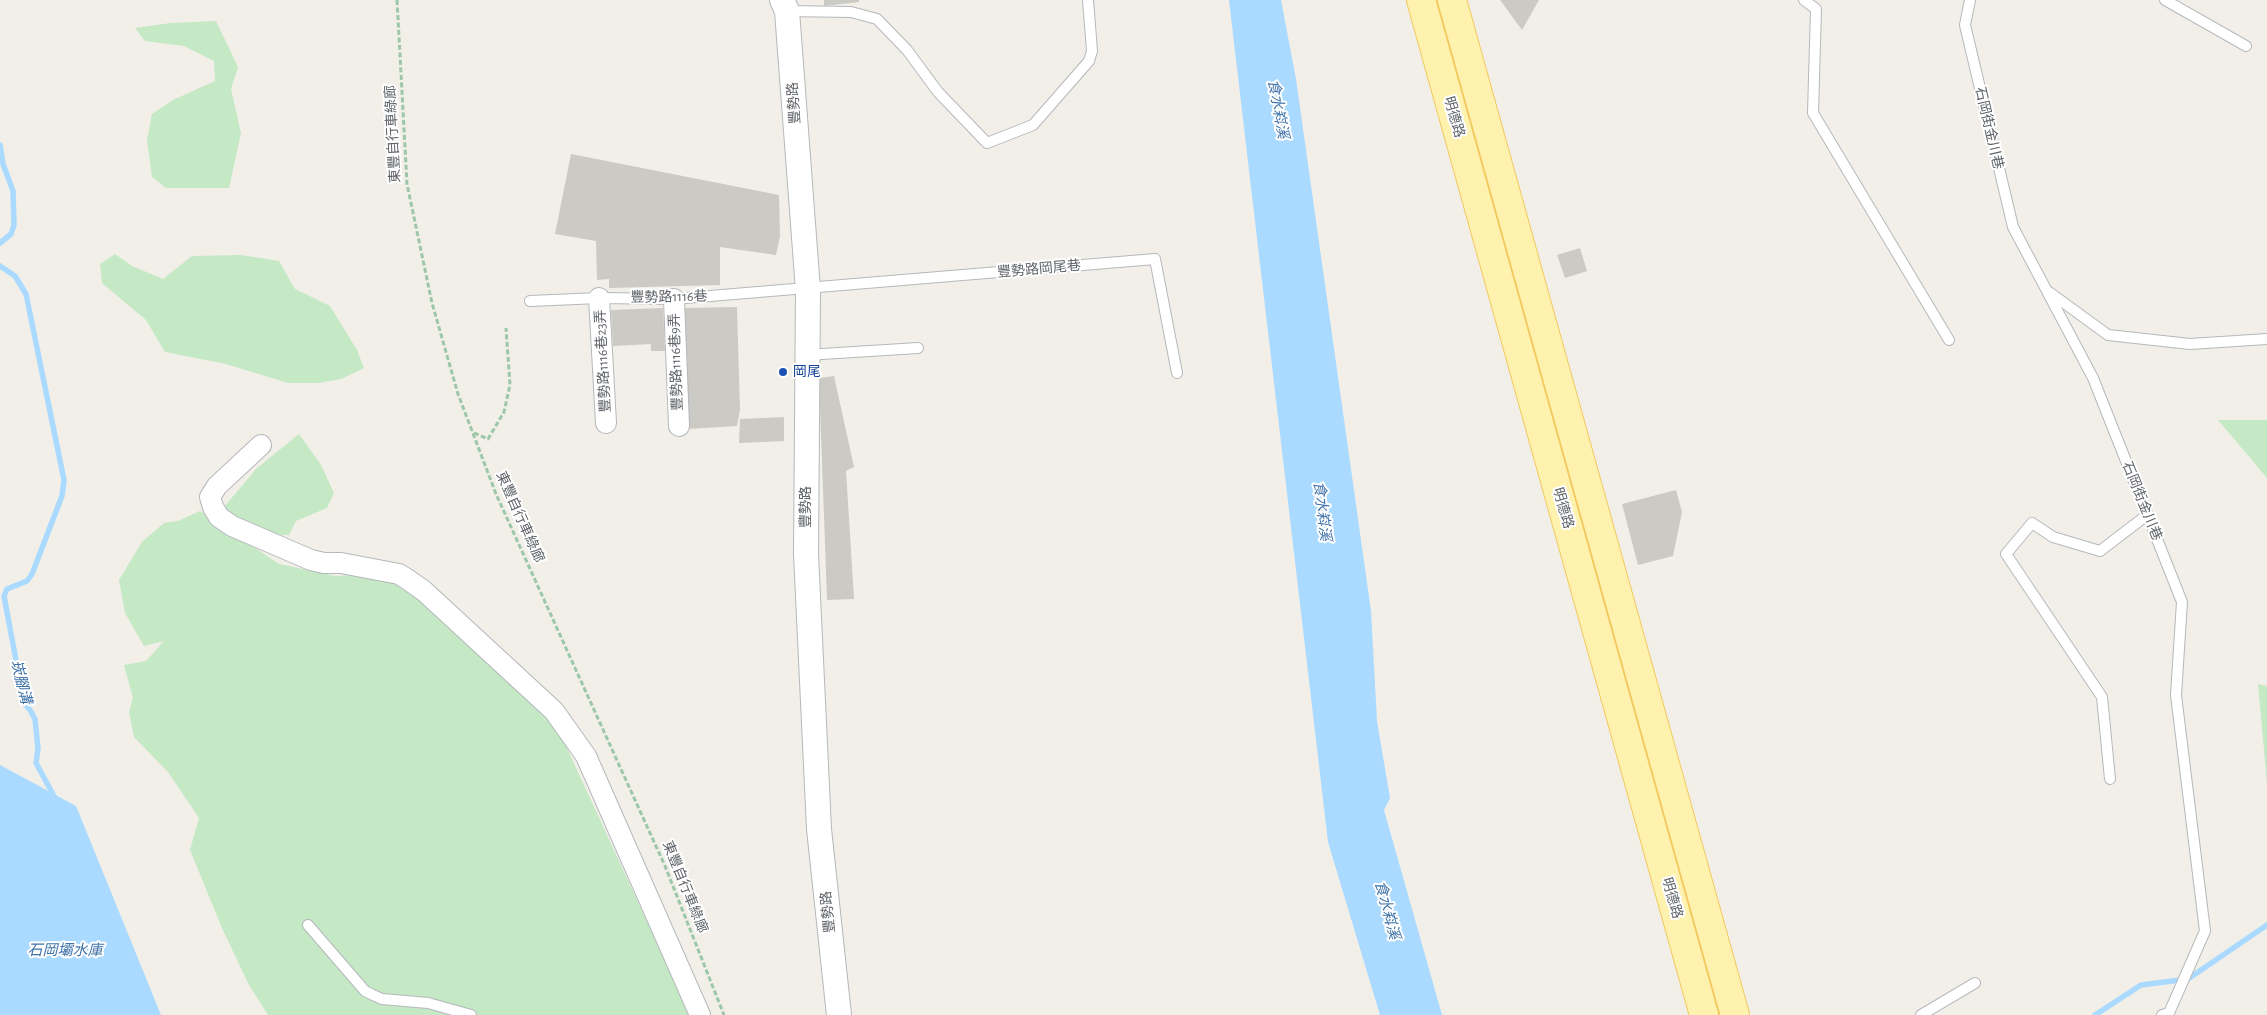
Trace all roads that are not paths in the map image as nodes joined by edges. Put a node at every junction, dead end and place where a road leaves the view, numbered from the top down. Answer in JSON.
{"nodes":[{"id":1,"x":1088,"y":0,"type":"edge"},
{"id":2,"x":1421,"y":0,"type":"edge"},
{"id":3,"x":1452,"y":0,"type":"edge"},
{"id":4,"x":1804,"y":0,"type":"edge"},
{"id":5,"x":1970,"y":0,"type":"edge"},
{"id":6,"x":2165,"y":0,"type":"edge"},
{"id":7,"x":786,"y":4,"type":"edge"},
{"id":8,"x":2246,"y":46,"type":"dead end"},
{"id":9,"x":1481,"y":103,"type":"junction"},
{"id":10,"x":1452,"y":112,"type":"junction"},
{"id":11,"x":808,"y":290,"type":"junction"},
{"id":12,"x":2046,"y":290,"type":"junction"},
{"id":13,"x":600,"y":298,"type":"junction"},
{"id":14,"x":674,"y":299,"type":"junction"},
{"id":15,"x":530,"y":302,"type":"dead end"},
{"id":16,"x":2267,"y":339,"type":"edge"},
{"id":17,"x":1949,"y":340,"type":"dead end"},
{"id":18,"x":918,"y":348,"type":"dead end"},
{"id":19,"x":806,"y":355,"type":"junction"},
{"id":20,"x":1177,"y":373,"type":"dead end"},
{"id":21,"x":606,"y":423,"type":"dead end"},
{"id":22,"x":679,"y":426,"type":"dead end"},
{"id":23,"x":261,"y":444,"type":"dead end"},
{"id":24,"x":2147,"y":515,"type":"junction"},
{"id":25,"x":2110,"y":779,"type":"dead end"},
{"id":26,"x":308,"y":925,"type":"dead end"},
{"id":27,"x":1975,"y":983,"type":"dead end"},
{"id":28,"x":471,"y":1015,"type":"edge"},
{"id":29,"x":700,"y":1015,"type":"edge"},
{"id":30,"x":839,"y":1015,"type":"edge"},
{"id":31,"x":1704,"y":1015,"type":"edge"},
{"id":32,"x":1735,"y":1015,"type":"edge"},
{"id":33,"x":1921,"y":1015,"type":"edge"},
{"id":34,"x":2162,"y":1015,"type":"edge"}],
"edges":[{"from":1,"to":7,"type":"lane"},
{"from":2,"to":10,"type":"main road","name":"明德路"},
{"from":3,"to":9,"type":"main road","name":"明德路"},
{"from":4,"to":17,"type":"lane"},
{"from":5,"to":12,"type":"lane","name":"石岡街金川巷"},
{"from":6,"to":8,"type":"lane"},
{"from":7,"to":11,"type":"street","name":"豐勢路"},
{"from":9,"to":10,"type":"main road"},
{"from":9,"to":32,"type":"main road","name":"明德路"},
{"from":10,"to":31,"type":"main road","name":"明德路"},
{"from":11,"to":14,"type":"lane","name":"豐勢路1116巷"},
{"from":11,"to":19,"type":"street","name":"豐勢路"},
{"from":11,"to":20,"type":"lane","name":"豐勢路岡尾巷"},
{"from":12,"to":16,"type":"lane"},
{"from":12,"to":24,"type":"lane","name":"石岡街金川巷"},
{"from":13,"to":14,"type":"lane","name":"豐勢路1116巷"},
{"from":13,"to":15,"type":"lane","name":"豐勢路1116巷"},
{"from":13,"to":21,"type":"street","name":"豐勢路1116巷23弄"},
{"from":14,"to":22,"type":"street","name":"豐勢路1116巷9弄"},
{"from":18,"to":19,"type":"lane"},
{"from":19,"to":30,"type":"street","name":"豐勢路"},
{"from":23,"to":29,"type":"street"},
{"from":24,"to":25,"type":"lane"},
{"from":24,"to":34,"type":"lane","name":"石岡街金川巷"},
{"from":26,"to":28,"type":"lane"},
{"from":27,"to":33,"type":"lane"}]}
